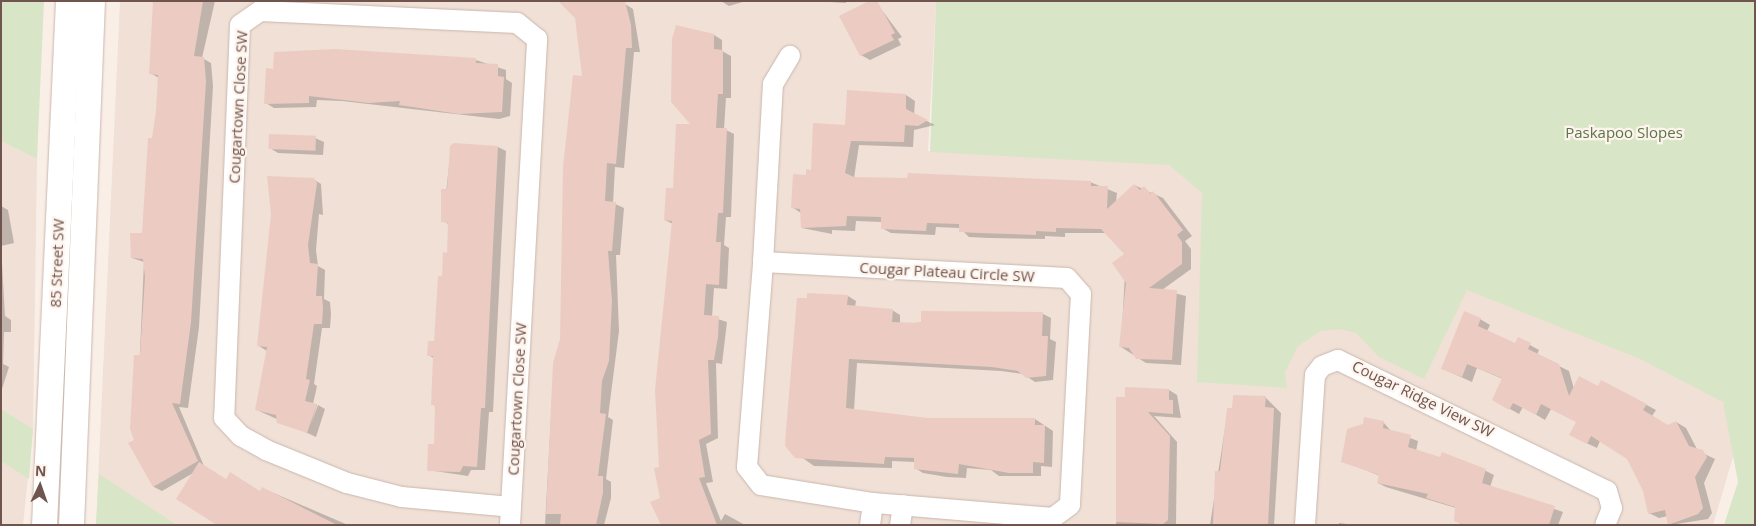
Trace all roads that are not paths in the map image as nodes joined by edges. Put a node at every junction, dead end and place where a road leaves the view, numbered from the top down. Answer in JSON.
{"nodes":[{"id":1,"x":68,"y":1,"type":"edge"},
{"id":2,"x":92,"y":1,"type":"edge"},
{"id":3,"x":790,"y":56,"type":"dead end"},
{"id":4,"x":763,"y":262,"type":"junction"},
{"id":5,"x":873,"y":503,"type":"junction"},
{"id":6,"x":901,"y":515,"type":"edge"},
{"id":7,"x":510,"y":516,"type":"edge"},
{"id":8,"x":44,"y":525,"type":"edge"},
{"id":9,"x":71,"y":525,"type":"edge"},
{"id":10,"x":870,"y":525,"type":"edge"},
{"id":11,"x":1305,"y":525,"type":"edge"},
{"id":12,"x":1605,"y":525,"type":"edge"}],
"edges":[{"from":1,"to":8,"type":"street","name":"85 Street SW"},
{"from":2,"to":9,"type":"street","name":"85 Street SW"},
{"from":3,"to":4,"type":"street"},
{"from":4,"to":5,"type":"street","name":"Cougar Plateau Circle SW"},
{"from":4,"to":6,"type":"street","name":"Cougar Plateau Circle SW"},
{"from":5,"to":6,"type":"street","name":"Cougar Plateau Circle SW"},
{"from":5,"to":10,"type":"street"},
{"from":7,"to":7,"type":"street","name":"Cougartown Close SW"},
{"from":11,"to":12,"type":"street","name":"Cougar Ridge View SW"}]}
